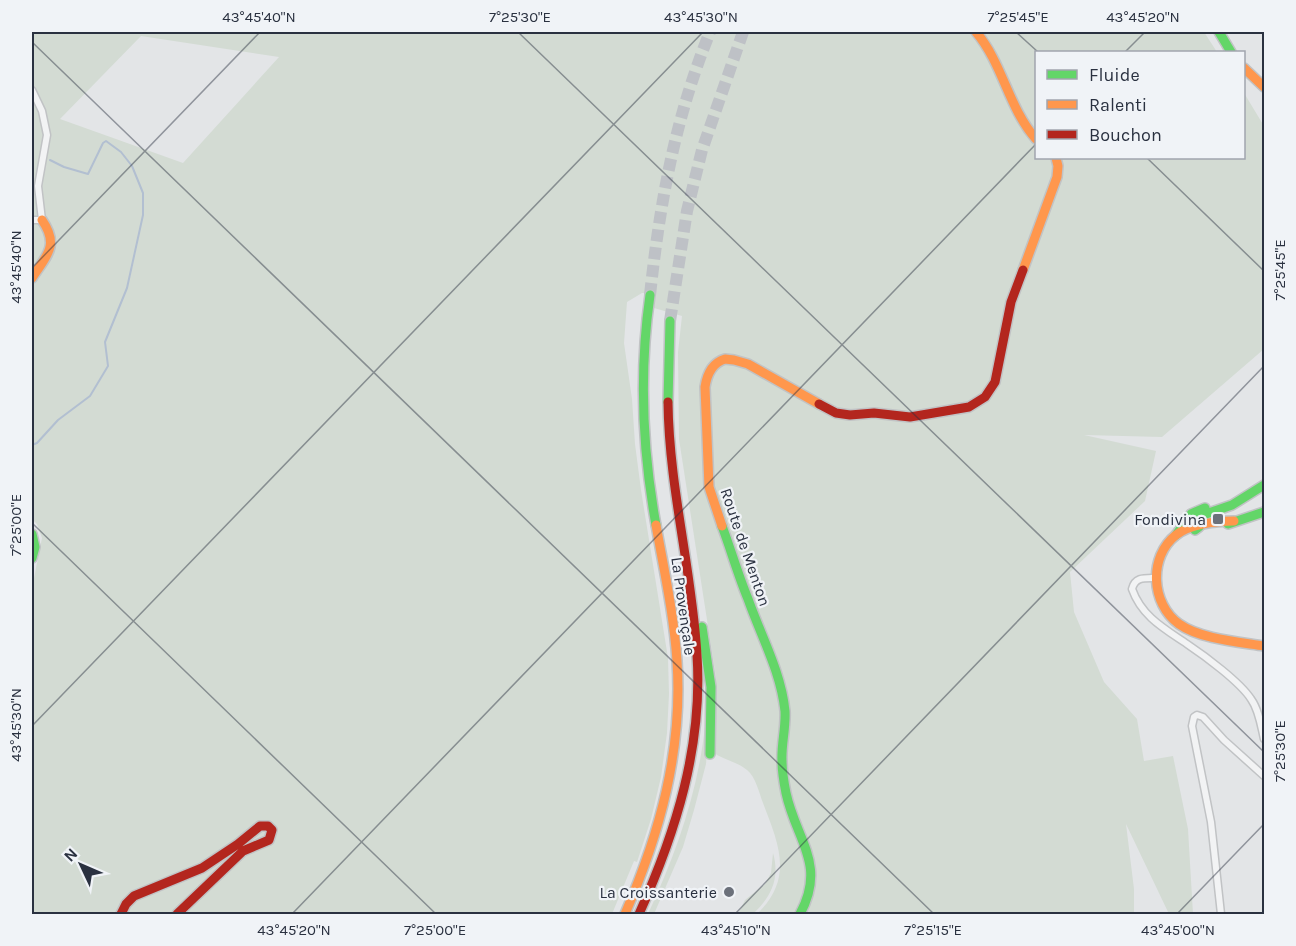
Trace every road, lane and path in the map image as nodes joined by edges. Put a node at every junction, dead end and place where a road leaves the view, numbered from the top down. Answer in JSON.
{"nodes":[{"id":1,"x":976,"y":32,"type":"edge"},
{"id":2,"x":1219,"y":32,"type":"edge"},
{"id":3,"x":1230,"y":51,"type":"edge"},
{"id":4,"x":1245,"y":69,"type":"edge"},
{"id":5,"x":1264,"y":87,"type":"edge"},
{"id":6,"x":32,"y":90,"type":"edge"},
{"id":7,"x":1035,"y":138,"type":"edge"},
{"id":8,"x":1056,"y":159,"type":"edge"},
{"id":9,"x":32,"y":220,"type":"edge"},
{"id":10,"x":42,"y":220,"type":"junction"},
{"id":11,"x":32,"y":278,"type":"edge"},
{"id":12,"x":650,"y":295,"type":"tunnel mouth"},
{"id":13,"x":670,"y":321,"type":"tunnel mouth"},
{"id":14,"x":1264,"y":485,"type":"edge"},
{"id":15,"x":1213,"y":510,"type":"junction"},
{"id":16,"x":1264,"y":512,"type":"edge"},
{"id":17,"x":1188,"y":517,"type":"junction"},
{"id":18,"x":1194,"y":530,"type":"junction"},
{"id":19,"x":32,"y":534,"type":"edge"},
{"id":20,"x":1176,"y":535,"type":"junction"},
{"id":21,"x":683,"y":547,"type":"junction"},
{"id":22,"x":32,"y":558,"type":"edge"},
{"id":23,"x":1156,"y":580,"type":"junction"},
{"id":24,"x":1264,"y":646,"type":"edge"},
{"id":25,"x":1264,"y":739,"type":"edge"},
{"id":26,"x":710,"y":754,"type":"dead end"},
{"id":27,"x":1264,"y":776,"type":"edge"},
{"id":28,"x":122,"y":915,"type":"edge"},
{"id":29,"x":177,"y":915,"type":"edge"},
{"id":30,"x":625,"y":915,"type":"edge"},
{"id":31,"x":639,"y":915,"type":"edge"},
{"id":32,"x":800,"y":915,"type":"edge"},
{"id":33,"x":1221,"y":915,"type":"edge"}],
"edges":[{"from":1,"to":7,"type":"main road"},
{"from":2,"to":3,"type":"main road"},
{"from":4,"to":5,"type":"main road"},
{"from":6,"to":10,"type":"street"},
{"from":8,"to":32,"type":"main road","name":"Route de Menton"},
{"from":9,"to":10,"type":"street"},
{"from":10,"to":11,"type":"main road"},
{"from":12,"to":30,"type":"main road","name":"La Provençale"},
{"from":13,"to":21,"type":"main road","name":"La Provençale"},
{"from":14,"to":15,"type":"main road"},
{"from":15,"to":17,"type":"main road"},
{"from":15,"to":18,"type":"main road"},
{"from":16,"to":18,"type":"main road"},
{"from":17,"to":18,"type":"main road"},
{"from":17,"to":20,"type":"main road"},
{"from":18,"to":20,"type":"main road"},
{"from":18,"to":23,"type":"main road"},
{"from":19,"to":22,"type":"main road"},
{"from":20,"to":23,"type":"main road"},
{"from":21,"to":26,"type":"main road"},
{"from":21,"to":31,"type":"main road","name":"La Provençale"},
{"from":23,"to":24,"type":"main road"},
{"from":23,"to":25,"type":"street"},
{"from":27,"to":33,"type":"street"},
{"from":28,"to":29,"type":"main road"}]}
